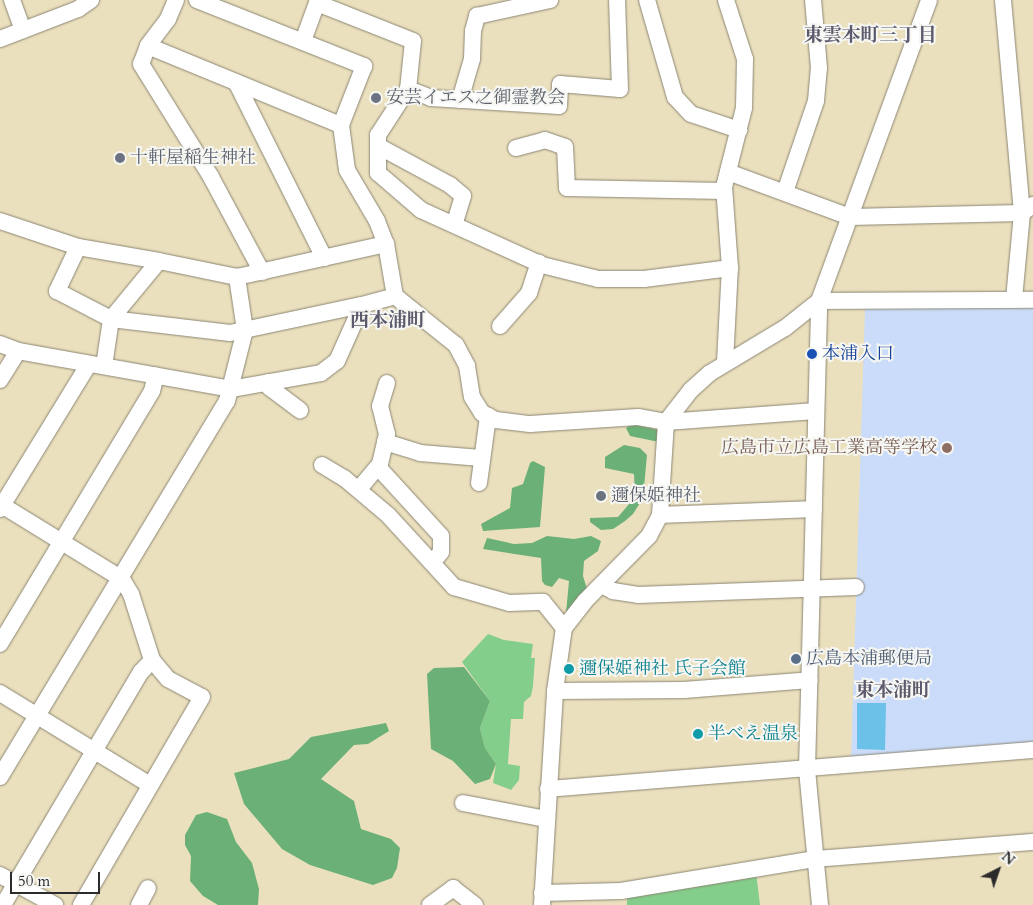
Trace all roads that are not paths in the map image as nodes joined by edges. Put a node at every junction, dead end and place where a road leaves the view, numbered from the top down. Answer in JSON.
{"nodes":[{"id":1,"x":12,"y":0,"type":"edge"},
{"id":2,"x":91,"y":0,"type":"edge"},
{"id":3,"x":176,"y":0,"type":"edge"},
{"id":4,"x":198,"y":0,"type":"edge"},
{"id":5,"x":550,"y":0,"type":"edge"},
{"id":6,"x":617,"y":0,"type":"edge"},
{"id":7,"x":647,"y":0,"type":"edge"},
{"id":8,"x":726,"y":0,"type":"edge"},
{"id":9,"x":813,"y":0,"type":"edge"},
{"id":10,"x":930,"y":0,"type":"edge"},
{"id":11,"x":1003,"y":0,"type":"edge"},
{"id":12,"x":318,"y":1,"type":"edge"},
{"id":13,"x":22,"y":30,"type":"junction"},
{"id":14,"x":0,"y":39,"type":"edge"},
{"id":15,"x":303,"y":42,"type":"junction"},
{"id":16,"x":148,"y":46,"type":"junction"},
{"id":17,"x":236,"y":82,"type":"junction"},
{"id":18,"x":408,"y":89,"type":"junction"},
{"id":19,"x":460,"y":100,"type":"junction"},
{"id":20,"x":341,"y":125,"type":"junction"},
{"id":21,"x":739,"y":130,"type":"junction"},
{"id":22,"x":378,"y":146,"type":"junction"},
{"id":23,"x":516,"y":148,"type":"dead end"},
{"id":24,"x":728,"y":172,"type":"junction"},
{"id":25,"x":724,"y":191,"type":"junction"},
{"id":26,"x":785,"y":192,"type":"junction"},
{"id":27,"x":1027,"y":209,"type":"edge"},
{"id":28,"x":850,"y":217,"type":"junction"},
{"id":29,"x":0,"y":222,"type":"edge"},
{"id":30,"x":454,"y":225,"type":"junction"},
{"id":31,"x":386,"y":244,"type":"junction"},
{"id":32,"x":78,"y":247,"type":"junction"},
{"id":33,"x":324,"y":258,"type":"junction"},
{"id":34,"x":159,"y":261,"type":"junction"},
{"id":35,"x":538,"y":263,"type":"junction"},
{"id":36,"x":730,"y":268,"type":"junction"},
{"id":37,"x":262,"y":272,"type":"junction"},
{"id":38,"x":238,"y":277,"type":"junction"},
{"id":39,"x":395,"y":296,"type":"junction"},
{"id":40,"x":1014,"y":300,"type":"junction"},
{"id":41,"x":1033,"y":300,"type":"edge"},
{"id":42,"x":819,"y":301,"type":"junction"},
{"id":43,"x":362,"y":305,"type":"junction"},
{"id":44,"x":111,"y":319,"type":"junction"},
{"id":45,"x":500,"y":326,"type":"dead end"},
{"id":46,"x":245,"y":330,"type":"junction"},
{"id":47,"x":0,"y":344,"type":"edge"},
{"id":48,"x":18,"y":351,"type":"junction"},
{"id":49,"x":726,"y":362,"type":"junction"},
{"id":50,"x":97,"y":365,"type":"junction"},
{"id":51,"x":156,"y":375,"type":"junction"},
{"id":52,"x":0,"y":380,"type":"edge"},
{"id":53,"x":268,"y":382,"type":"junction"},
{"id":54,"x":387,"y":383,"type":"dead end"},
{"id":55,"x":231,"y":388,"type":"junction"},
{"id":56,"x":300,"y":410,"type":"dead end"},
{"id":57,"x":816,"y":411,"type":"junction"},
{"id":58,"x":488,"y":416,"type":"junction"},
{"id":59,"x":666,"y":422,"type":"junction"},
{"id":60,"x":385,"y":442,"type":"junction"},
{"id":61,"x":481,"y":458,"type":"junction"},
{"id":62,"x":322,"y":465,"type":"dead end"},
{"id":63,"x":378,"y":466,"type":"junction"},
{"id":64,"x":479,"y":483,"type":"dead end"},
{"id":65,"x":359,"y":489,"type":"junction"},
{"id":66,"x":1,"y":506,"type":"edge"},
{"id":67,"x":814,"y":509,"type":"junction"},
{"id":68,"x":660,"y":516,"type":"junction"},
{"id":69,"x":62,"y":542,"type":"junction"},
{"id":70,"x":432,"y":563,"type":"junction"},
{"id":71,"x":122,"y":579,"type":"junction"},
{"id":72,"x":602,"y":585,"type":"junction"},
{"id":73,"x":812,"y":587,"type":"junction"},
{"id":74,"x":856,"y":587,"type":"dead end"},
{"id":75,"x":564,"y":628,"type":"junction"},
{"id":76,"x":0,"y":644,"type":"edge"},
{"id":77,"x":152,"y":660,"type":"junction"},
{"id":78,"x":810,"y":680,"type":"junction"},
{"id":79,"x":556,"y":691,"type":"junction"},
{"id":80,"x":0,"y":692,"type":"edge"},
{"id":81,"x":35,"y":715,"type":"junction"},
{"id":82,"x":1033,"y":750,"type":"edge"},
{"id":83,"x":95,"y":752,"type":"junction"},
{"id":84,"x":807,"y":769,"type":"junction"},
{"id":85,"x":0,"y":777,"type":"edge"},
{"id":86,"x":150,"y":785,"type":"junction"},
{"id":87,"x":548,"y":789,"type":"junction"},
{"id":88,"x":463,"y":803,"type":"dead end"},
{"id":89,"x":546,"y":819,"type":"junction"},
{"id":90,"x":1033,"y":842,"type":"edge"},
{"id":91,"x":816,"y":859,"type":"junction"},
{"id":92,"x":0,"y":875,"type":"edge"},
{"id":93,"x":15,"y":884,"type":"junction"},
{"id":94,"x":148,"y":888,"type":"dead end"},
{"id":95,"x":622,"y":898,"type":"edge"},
{"id":96,"x":542,"y":899,"type":"edge"},
{"id":97,"x":3,"y":905,"type":"edge"},
{"id":98,"x":55,"y":905,"type":"edge"},
{"id":99,"x":81,"y":905,"type":"edge"},
{"id":100,"x":139,"y":905,"type":"edge"},
{"id":101,"x":430,"y":905,"type":"edge"},
{"id":102,"x":475,"y":905,"type":"edge"},
{"id":103,"x":820,"y":905,"type":"edge"}],
"edges":[{"from":1,"to":13,"type":"street"},
{"from":2,"to":13,"type":"street"},
{"from":3,"to":16,"type":"street"},
{"from":4,"to":15,"type":"street"},
{"from":5,"to":19,"type":"street"},
{"from":6,"to":19,"type":"street"},
{"from":7,"to":21,"type":"street"},
{"from":8,"to":21,"type":"street"},
{"from":9,"to":26,"type":"street"},
{"from":10,"to":28,"type":"street"},
{"from":11,"to":27,"type":"street"},
{"from":12,"to":15,"type":"street"},
{"from":12,"to":18,"type":"street"},
{"from":13,"to":14,"type":"street"},
{"from":15,"to":20,"type":"street"},
{"from":16,"to":17,"type":"street"},
{"from":16,"to":37,"type":"street"},
{"from":17,"to":20,"type":"street"},
{"from":17,"to":33,"type":"street"},
{"from":18,"to":19,"type":"street"},
{"from":18,"to":22,"type":"street"},
{"from":20,"to":31,"type":"street"},
{"from":21,"to":24,"type":"street"},
{"from":22,"to":30,"type":"street"},
{"from":22,"to":30,"type":"street"},
{"from":23,"to":25,"type":"street"},
{"from":24,"to":25,"type":"street"},
{"from":24,"to":26,"type":"street"},
{"from":25,"to":36,"type":"street"},
{"from":26,"to":28,"type":"street"},
{"from":27,"to":28,"type":"street"},
{"from":27,"to":40,"type":"street"},
{"from":28,"to":42,"type":"street"},
{"from":29,"to":32,"type":"street"},
{"from":30,"to":35,"type":"street"},
{"from":31,"to":33,"type":"street"},
{"from":31,"to":39,"type":"street"},
{"from":32,"to":34,"type":"street"},
{"from":32,"to":44,"type":"street"},
{"from":33,"to":37,"type":"street"},
{"from":34,"to":38,"type":"street"},
{"from":34,"to":44,"type":"street"},
{"from":35,"to":36,"type":"street"},
{"from":35,"to":45,"type":"street"},
{"from":36,"to":49,"type":"street"},
{"from":37,"to":38,"type":"street"},
{"from":38,"to":46,"type":"street"},
{"from":39,"to":43,"type":"street"},
{"from":39,"to":58,"type":"street"},
{"from":40,"to":41,"type":"street"},
{"from":40,"to":42,"type":"street"},
{"from":42,"to":49,"type":"street"},
{"from":42,"to":57,"type":"street"},
{"from":43,"to":46,"type":"street"},
{"from":43,"to":53,"type":"street"},
{"from":44,"to":46,"type":"street"},
{"from":44,"to":50,"type":"street"},
{"from":46,"to":55,"type":"street"},
{"from":47,"to":48,"type":"street"},
{"from":48,"to":50,"type":"street"},
{"from":48,"to":52,"type":"street"},
{"from":49,"to":59,"type":"street"},
{"from":50,"to":51,"type":"street"},
{"from":50,"to":66,"type":"street"},
{"from":51,"to":55,"type":"street"},
{"from":51,"to":69,"type":"street"},
{"from":53,"to":55,"type":"street"},
{"from":53,"to":56,"type":"street"},
{"from":54,"to":60,"type":"street"},
{"from":55,"to":71,"type":"street"},
{"from":57,"to":59,"type":"street"},
{"from":57,"to":67,"type":"street"},
{"from":58,"to":59,"type":"street"},
{"from":58,"to":61,"type":"street"},
{"from":59,"to":68,"type":"street"},
{"from":60,"to":61,"type":"street"},
{"from":60,"to":63,"type":"street"},
{"from":61,"to":64,"type":"street"},
{"from":62,"to":65,"type":"street"},
{"from":63,"to":65,"type":"street"},
{"from":63,"to":70,"type":"street"},
{"from":65,"to":70,"type":"street"},
{"from":66,"to":69,"type":"street"},
{"from":67,"to":68,"type":"street"},
{"from":67,"to":73,"type":"street"},
{"from":68,"to":72,"type":"street"},
{"from":69,"to":71,"type":"street"},
{"from":69,"to":76,"type":"street"},
{"from":70,"to":75,"type":"street"},
{"from":71,"to":77,"type":"street"},
{"from":71,"to":81,"type":"street"},
{"from":72,"to":73,"type":"street"},
{"from":72,"to":75,"type":"street"},
{"from":73,"to":74,"type":"street"},
{"from":73,"to":78,"type":"street"},
{"from":75,"to":79,"type":"street"},
{"from":77,"to":83,"type":"street"},
{"from":77,"to":86,"type":"street"},
{"from":78,"to":79,"type":"street"},
{"from":78,"to":84,"type":"street"},
{"from":79,"to":87,"type":"street"},
{"from":80,"to":81,"type":"street"},
{"from":81,"to":83,"type":"street"},
{"from":81,"to":85,"type":"street"},
{"from":82,"to":84,"type":"street"},
{"from":83,"to":86,"type":"street"},
{"from":83,"to":93,"type":"street"},
{"from":84,"to":87,"type":"street"},
{"from":84,"to":91,"type":"street"},
{"from":86,"to":99,"type":"street"},
{"from":87,"to":89,"type":"street"},
{"from":88,"to":89,"type":"street"},
{"from":89,"to":96,"type":"street"},
{"from":90,"to":91,"type":"street"},
{"from":91,"to":95,"type":"street"},
{"from":91,"to":103,"type":"street"},
{"from":92,"to":93,"type":"street"},
{"from":93,"to":97,"type":"street"},
{"from":93,"to":98,"type":"street"},
{"from":94,"to":100,"type":"street"},
{"from":95,"to":96,"type":"street"},
{"from":101,"to":102,"type":"street"}]}
